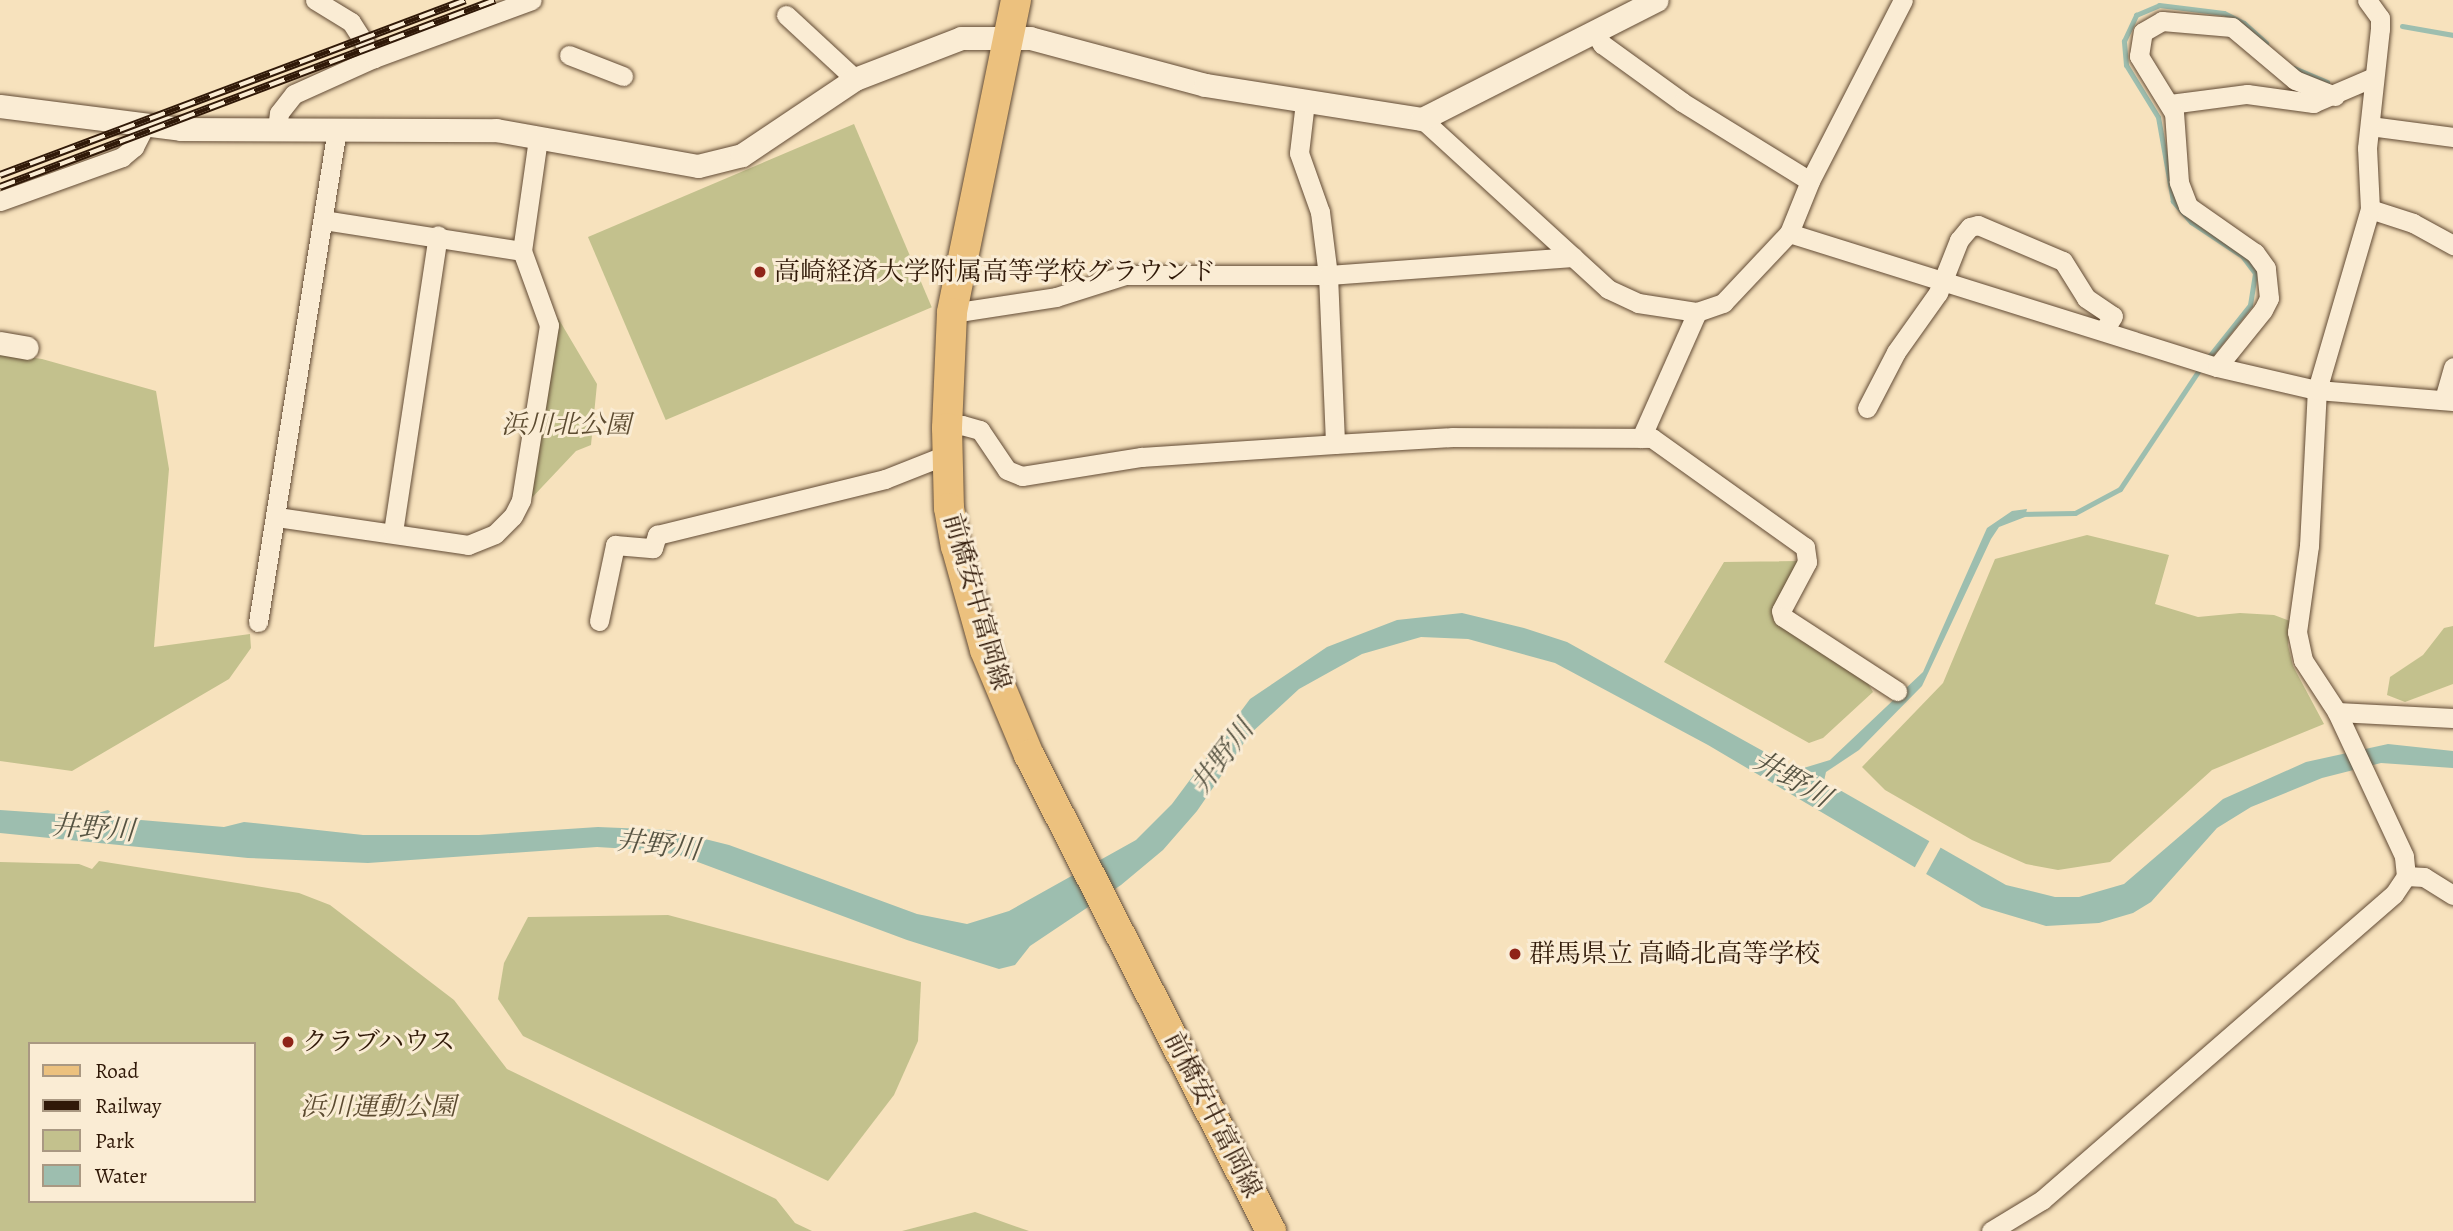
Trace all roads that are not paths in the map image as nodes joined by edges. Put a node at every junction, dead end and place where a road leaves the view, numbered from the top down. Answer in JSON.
{"nodes":[{"id":1,"x":315,"y":0,"type":"edge"},
{"id":2,"x":532,"y":0,"type":"edge"},
{"id":3,"x":1016,"y":0,"type":"edge"},
{"id":4,"x":1657,"y":0,"type":"edge"},
{"id":5,"x":1902,"y":0,"type":"edge"},
{"id":6,"x":2367,"y":0,"type":"edge"},
{"id":7,"x":786,"y":15,"type":"dead end"},
{"id":8,"x":1596,"y":34,"type":"junction"},
{"id":9,"x":1007,"y":37,"type":"junction"},
{"id":10,"x":569,"y":55,"type":"dead end"},
{"id":11,"x":374,"y":58,"type":"junction"},
{"id":12,"x":623,"y":76,"type":"dead end"},
{"id":13,"x":2374,"y":77,"type":"junction"},
{"id":14,"x":855,"y":79,"type":"junction"},
{"id":15,"x":2335,"y":96,"type":"junction"},
{"id":16,"x":1305,"y":102,"type":"junction"},
{"id":17,"x":2170,"y":104,"type":"junction"},
{"id":18,"x":0,"y":106,"type":"edge"},
{"id":19,"x":1422,"y":119,"type":"junction"},
{"id":20,"x":2370,"y":126,"type":"junction"},
{"id":21,"x":144,"y":127,"type":"junction"},
{"id":22,"x":277,"y":129,"type":"junction"},
{"id":23,"x":337,"y":130,"type":"junction"},
{"id":24,"x":2453,"y":137,"type":"edge"},
{"id":25,"x":538,"y":138,"type":"junction"},
{"id":26,"x":1810,"y":181,"type":"junction"},
{"id":27,"x":0,"y":201,"type":"edge"},
{"id":28,"x":2370,"y":209,"type":"junction"},
{"id":29,"x":324,"y":220,"type":"junction"},
{"id":30,"x":1789,"y":233,"type":"junction"},
{"id":31,"x":438,"y":235,"type":"junction"},
{"id":32,"x":2453,"y":246,"type":"edge"},
{"id":33,"x":522,"y":251,"type":"junction"},
{"id":34,"x":1573,"y":257,"type":"junction"},
{"id":35,"x":1328,"y":275,"type":"junction"},
{"id":36,"x":1941,"y":282,"type":"junction"},
{"id":37,"x":1697,"y":312,"type":"junction"},
{"id":38,"x":952,"y":313,"type":"junction"},
{"id":39,"x":2104,"y":330,"type":"junction"},
{"id":40,"x":0,"y":343,"type":"edge"},
{"id":41,"x":27,"y":348,"type":"dead end"},
{"id":42,"x":2208,"y":364,"type":"junction"},
{"id":43,"x":2453,"y":367,"type":"edge"},
{"id":44,"x":2318,"y":390,"type":"junction"},
{"id":45,"x":2448,"y":400,"type":"edge"},
{"id":46,"x":1867,"y":408,"type":"dead end"},
{"id":47,"x":1641,"y":438,"type":"junction"},
{"id":48,"x":948,"y":441,"type":"junction"},
{"id":49,"x":1335,"y":444,"type":"junction"},
{"id":50,"x":276,"y":517,"type":"junction"},
{"id":51,"x":393,"y":532,"type":"junction"},
{"id":52,"x":599,"y":621,"type":"dead end"},
{"id":53,"x":258,"y":622,"type":"dead end"},
{"id":54,"x":1892,"y":697,"type":"dead end"},
{"id":55,"x":2337,"y":712,"type":"junction"},
{"id":56,"x":2453,"y":718,"type":"edge"},
{"id":57,"x":2406,"y":876,"type":"junction"},
{"id":58,"x":2453,"y":895,"type":"edge"},
{"id":59,"x":1271,"y":1231,"type":"edge"},
{"id":60,"x":1991,"y":1231,"type":"edge"}],
"edges":[{"from":1,"to":11,"type":"street"},
{"from":2,"to":11,"type":"street"},
{"from":3,"to":9,"type":"main road","name":"前橋安中富岡線"},
{"from":4,"to":8,"type":"street"},
{"from":5,"to":26,"type":"street"},
{"from":6,"to":13,"type":"street"},
{"from":7,"to":14,"type":"street"},
{"from":8,"to":19,"type":"street"},
{"from":8,"to":26,"type":"street"},
{"from":9,"to":14,"type":"street"},
{"from":9,"to":16,"type":"street"},
{"from":9,"to":38,"type":"main road","name":"前橋安中富岡線"},
{"from":10,"to":12,"type":"street"},
{"from":11,"to":22,"type":"street"},
{"from":13,"to":15,"type":"street"},
{"from":13,"to":20,"type":"street"},
{"from":14,"to":25,"type":"street"},
{"from":15,"to":17,"type":"street"},
{"from":15,"to":17,"type":"street"},
{"from":16,"to":19,"type":"street"},
{"from":16,"to":35,"type":"street"},
{"from":17,"to":42,"type":"street"},
{"from":18,"to":21,"type":"street"},
{"from":19,"to":34,"type":"street"},
{"from":20,"to":24,"type":"street"},
{"from":20,"to":28,"type":"street"},
{"from":21,"to":22,"type":"street"},
{"from":21,"to":27,"type":"street"},
{"from":22,"to":23,"type":"street"},
{"from":23,"to":25,"type":"street"},
{"from":23,"to":29,"type":"street"},
{"from":25,"to":33,"type":"street"},
{"from":26,"to":30,"type":"street"},
{"from":28,"to":32,"type":"street"},
{"from":28,"to":44,"type":"street"},
{"from":29,"to":31,"type":"street"},
{"from":29,"to":50,"type":"street"},
{"from":30,"to":36,"type":"street"},
{"from":30,"to":37,"type":"street"},
{"from":31,"to":33,"type":"street"},
{"from":31,"to":51,"type":"street"},
{"from":33,"to":51,"type":"street"},
{"from":34,"to":35,"type":"street"},
{"from":34,"to":37,"type":"street"},
{"from":35,"to":38,"type":"street"},
{"from":35,"to":49,"type":"street"},
{"from":36,"to":39,"type":"street"},
{"from":36,"to":39,"type":"street"},
{"from":36,"to":46,"type":"street"},
{"from":37,"to":47,"type":"street"},
{"from":38,"to":48,"type":"main road","name":"前橋安中富岡線"},
{"from":39,"to":42,"type":"street"},
{"from":40,"to":41,"type":"street"},
{"from":42,"to":44,"type":"street"},
{"from":43,"to":45,"type":"street"},
{"from":44,"to":45,"type":"street"},
{"from":44,"to":55,"type":"street"},
{"from":47,"to":49,"type":"street"},
{"from":47,"to":54,"type":"street"},
{"from":48,"to":49,"type":"street"},
{"from":48,"to":52,"type":"street"},
{"from":48,"to":59,"type":"main road","name":"前橋安中富岡線"},
{"from":50,"to":51,"type":"street"},
{"from":50,"to":53,"type":"street"},
{"from":55,"to":56,"type":"street"},
{"from":55,"to":57,"type":"street"},
{"from":57,"to":58,"type":"street"},
{"from":57,"to":60,"type":"street"}]}
